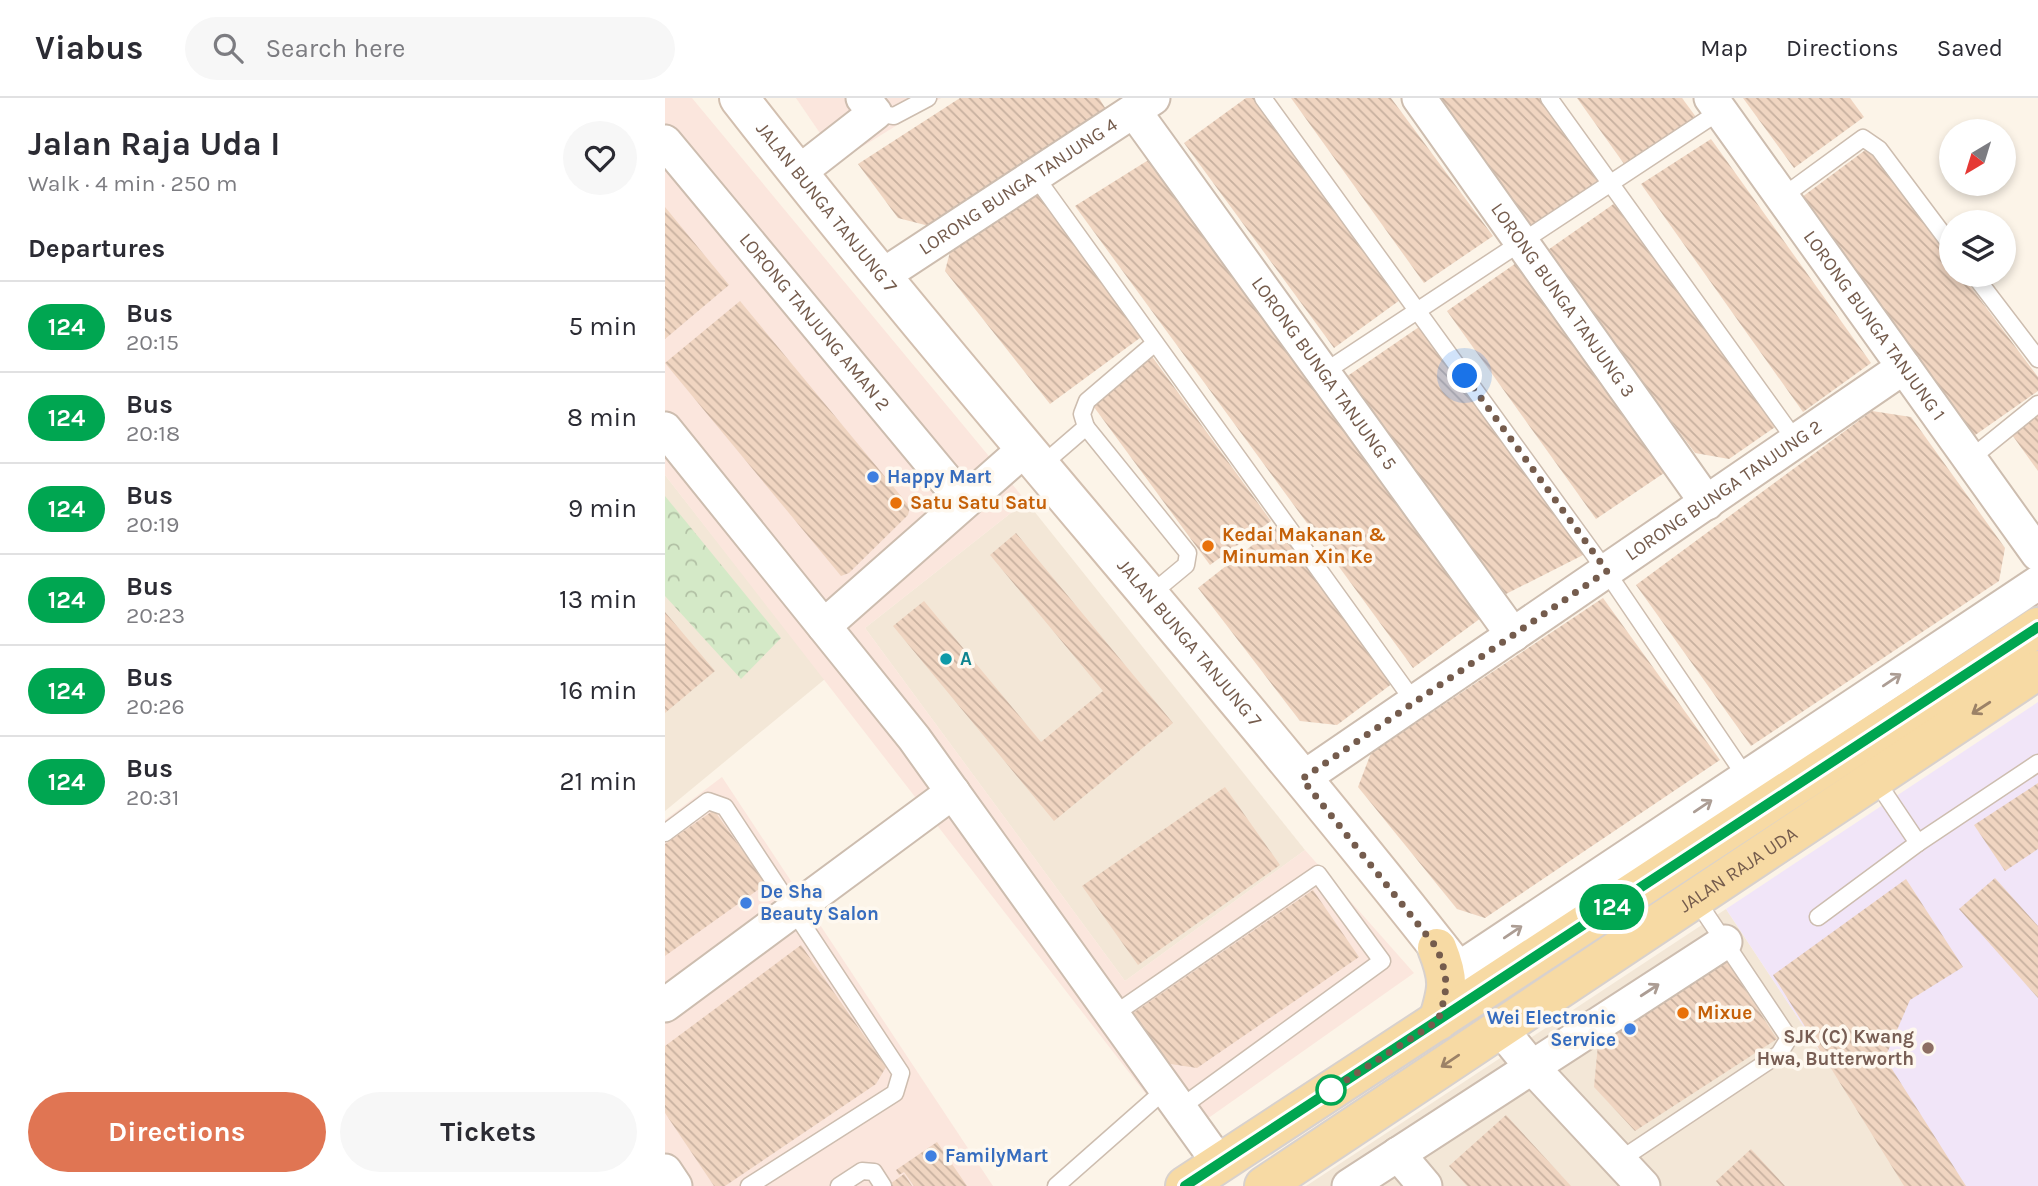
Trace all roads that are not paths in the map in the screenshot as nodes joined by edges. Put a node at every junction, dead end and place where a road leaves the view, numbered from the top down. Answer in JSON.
{"nodes":[{"id":1,"x":739,"y":98,"type":"edge"},
{"id":2,"x":928,"y":98,"type":"edge"},
{"id":3,"x":1263,"y":98,"type":"edge"},
{"id":4,"x":1419,"y":98,"type":"edge"},
{"id":5,"x":1549,"y":98,"type":"edge"},
{"id":6,"x":1137,"y":102,"type":"edge"},
{"id":7,"x":1715,"y":104,"type":"edge"},
{"id":8,"x":869,"y":106,"type":"edge"},
{"id":9,"x":665,"y":142,"type":"edge"},
{"id":10,"x":798,"y":173,"type":"junction"},
{"id":11,"x":1035,"y":176,"type":"junction"},
{"id":12,"x":1610,"y":183,"type":"junction"},
{"id":13,"x":1782,"y":197,"type":"junction"},
{"id":14,"x":1939,"y":228,"type":"edge"},
{"id":15,"x":1521,"y":242,"type":"junction"},
{"id":16,"x":882,"y":276,"type":"junction"},
{"id":17,"x":1983,"y":287,"type":"edge"},
{"id":18,"x":1417,"y":311,"type":"junction"},
{"id":19,"x":1156,"y":343,"type":"junction"},
{"id":20,"x":2038,"y":359,"type":"edge"},
{"id":21,"x":1904,"y":368,"type":"junction"},
{"id":22,"x":1323,"y":373,"type":"junction"},
{"id":23,"x":2038,"y":404,"type":"edge"},
{"id":24,"x":1086,"y":427,"type":"junction"},
{"id":25,"x":665,"y":429,"type":"edge"},
{"id":26,"x":1796,"y":441,"type":"junction"},
{"id":27,"x":1034,"y":456,"type":"junction"},
{"id":28,"x":1970,"y":460,"type":"junction"},
{"id":29,"x":964,"y":502,"type":"junction"},
{"id":30,"x":1707,"y":503,"type":"junction"},
{"id":31,"x":2038,"y":554,"type":"edge"},
{"id":32,"x":1607,"y":571,"type":"junction"},
{"id":33,"x":2038,"y":583,"type":"edge"},
{"id":34,"x":1151,"y":594,"type":"junction"},
{"id":35,"x":824,"y":626,"type":"junction"},
{"id":36,"x":2038,"y":626,"type":"edge"},
{"id":37,"x":1513,"y":635,"type":"junction"},
{"id":38,"x":2038,"y":670,"type":"edge"},
{"id":39,"x":1415,"y":702,"type":"junction"},
{"id":40,"x":2038,"y":763,"type":"edge"},
{"id":41,"x":1746,"y":777,"type":"junction"},
{"id":42,"x":1874,"y":777,"type":"junction"},
{"id":43,"x":1302,"y":779,"type":"junction"},
{"id":44,"x":953,"y":792,"type":"junction"},
{"id":45,"x":665,"y":833,"type":"edge"},
{"id":46,"x":1918,"y":843,"type":"junction"},
{"id":47,"x":1695,"y":898,"type":"junction"},
{"id":48,"x":794,"y":910,"type":"junction"},
{"id":49,"x":1818,"y":917,"type":"dead end"},
{"id":50,"x":1725,"y":942,"type":"junction"},
{"id":51,"x":1544,"y":952,"type":"junction"},
{"id":52,"x":1456,"y":972,"type":"junction"},
{"id":53,"x":1568,"y":982,"type":"junction"},
{"id":54,"x":665,"y":1005,"type":"edge"},
{"id":55,"x":1113,"y":1015,"type":"junction"},
{"id":56,"x":1438,"y":1021,"type":"junction"},
{"id":57,"x":1500,"y":1028,"type":"junction"},
{"id":58,"x":1531,"y":1066,"type":"junction"},
{"id":59,"x":1173,"y":1098,"type":"junction"},
{"id":60,"x":1398,"y":1154,"type":"junction"},
{"id":61,"x":1620,"y":1160,"type":"junction"},
{"id":62,"x":1219,"y":1163,"type":"junction"},
{"id":63,"x":665,"y":1171,"type":"edge"},
{"id":64,"x":675,"y":1186,"type":"edge"},
{"id":65,"x":749,"y":1186,"type":"edge"},
{"id":66,"x":839,"y":1186,"type":"edge"},
{"id":67,"x":883,"y":1186,"type":"edge"},
{"id":68,"x":1056,"y":1186,"type":"edge"},
{"id":69,"x":1185,"y":1186,"type":"edge"},
{"id":70,"x":1264,"y":1186,"type":"edge"},
{"id":71,"x":1349,"y":1186,"type":"edge"},
{"id":72,"x":1425,"y":1186,"type":"edge"},
{"id":73,"x":1643,"y":1186,"type":"edge"}],
"edges":[{"from":1,"to":10,"type":"street","name":"JALAN BUNGA TANJUNG 7"},
{"from":2,"to":8,"type":"lane"},
{"from":3,"to":18,"type":"lane"},
{"from":4,"to":15,"type":"street","name":"LORONG BUNGA TANJUNG 3"},
{"from":5,"to":12,"type":"lane"},
{"from":6,"to":11,"type":"street","name":"LORONG BUNGA TANJUNG 4"},
{"from":6,"to":22,"type":"street","name":"LORONG BUNGA TANJUNG 5"},
{"from":7,"to":12,"type":"lane"},
{"from":7,"to":13,"type":"street","name":"LORONG BUNGA TANJUNG 1"},
{"from":8,"to":10,"type":"street"},
{"from":9,"to":29,"type":"street","name":"LORONG TANJUNG AMAN 2"},
{"from":10,"to":16,"type":"street","name":"JALAN BUNGA TANJUNG 7"},
{"from":11,"to":16,"type":"street","name":"LORONG BUNGA TANJUNG 4"},
{"from":11,"to":19,"type":"lane"},
{"from":12,"to":15,"type":"lane"},
{"from":12,"to":26,"type":"lane"},
{"from":13,"to":14,"type":"lane"},
{"from":13,"to":21,"type":"street","name":"LORONG BUNGA TANJUNG 1"},
{"from":15,"to":18,"type":"lane"},
{"from":15,"to":30,"type":"street","name":"LORONG BUNGA TANJUNG 3"},
{"from":16,"to":27,"type":"street","name":"JALAN BUNGA TANJUNG 7"},
{"from":17,"to":20,"type":"lane"},
{"from":18,"to":22,"type":"lane"},
{"from":18,"to":32,"type":"lane"},
{"from":19,"to":24,"type":"lane"},
{"from":19,"to":39,"type":"lane"},
{"from":21,"to":26,"type":"street","name":"LORONG BUNGA TANJUNG 2"},
{"from":21,"to":28,"type":"street","name":"LORONG BUNGA TANJUNG 1"},
{"from":22,"to":37,"type":"street","name":"LORONG BUNGA TANJUNG 5"},
{"from":23,"to":28,"type":"lane"},
{"from":24,"to":27,"type":"lane"},
{"from":24,"to":34,"type":"lane"},
{"from":25,"to":35,"type":"street"},
{"from":26,"to":30,"type":"street","name":"LORONG BUNGA TANJUNG 2"},
{"from":27,"to":29,"type":"street"},
{"from":27,"to":34,"type":"street","name":"JALAN BUNGA TANJUNG 7"},
{"from":28,"to":31,"type":"street","name":"LORONG BUNGA TANJUNG 1"},
{"from":29,"to":35,"type":"street"},
{"from":30,"to":32,"type":"street","name":"LORONG BUNGA TANJUNG 2"},
{"from":32,"to":37,"type":"street","name":"LORONG BUNGA TANJUNG 2"},
{"from":32,"to":41,"type":"lane"},
{"from":41,"to":33,"type":"street","one_way":true},
{"from":34,"to":43,"type":"street","name":"JALAN BUNGA TANJUNG 7"},
{"from":35,"to":44,"type":"street"},
{"from":36,"to":51,"type":"main road","name":"JALAN RAJA UDA"},
{"from":37,"to":39,"type":"street","name":"LORONG BUNGA TANJUNG 2"},
{"from":38,"to":42,"type":"main road","name":"JALAN RAJA UDA","one_way":true},
{"from":39,"to":43,"type":"street","name":"LORONG BUNGA TANJUNG 2"},
{"from":40,"to":46,"type":"lane"},
{"from":52,"to":41,"type":"street","one_way":true},
{"from":42,"to":46,"type":"lane"},
{"from":42,"to":47,"type":"main road","name":"JALAN RAJA UDA"},
{"from":43,"to":52,"type":"street","name":"JALAN BUNGA TANJUNG 7"},
{"from":44,"to":48,"type":"street"},
{"from":44,"to":55,"type":"street"},
{"from":45,"to":48,"type":"lane"},
{"from":46,"to":49,"type":"lane"},
{"from":47,"to":50,"type":"lane"},
{"from":47,"to":53,"type":"main road","name":"JALAN RAJA UDA"},
{"from":48,"to":54,"type":"street"},
{"from":48,"to":65,"type":"lane"},
{"from":58,"to":50,"type":"street","one_way":true},
{"from":50,"to":61,"type":"lane"},
{"from":51,"to":52,"type":"main road","name":"JALAN RAJA UDA"},
{"from":51,"to":53,"type":"main road"},
{"from":52,"to":56,"type":"main road","name":"JALAN RAJA UDA"},
{"from":52,"to":56,"type":"main road"},
{"from":52,"to":57,"type":"street","name":"JALAN BUNGA TANJUNG 7"},
{"from":53,"to":57,"type":"main road","name":"JALAN RAJA UDA"},
{"from":55,"to":59,"type":"street"},
{"from":55,"to":59,"type":"lane"},
{"from":56,"to":62,"type":"main road","name":"JALAN RAJA UDA"},
{"from":57,"to":58,"type":"street","name":"JALAN BUNGA TANJUNG 7"},
{"from":57,"to":70,"type":"main road","name":"JALAN RAJA UDA","one_way":true},
{"from":58,"to":60,"type":"street"},
{"from":58,"to":61,"type":"street","name":"JALAN BUNGA TANJUNG 7"},
{"from":59,"to":62,"type":"street"},
{"from":59,"to":68,"type":"lane"},
{"from":60,"to":71,"type":"street"},
{"from":60,"to":72,"type":"street"},
{"from":61,"to":73,"type":"street","name":"JALAN BUNGA TANJUNG 7"},
{"from":62,"to":69,"type":"main road","name":"JALAN RAJA UDA"},
{"from":63,"to":64,"type":"street"},
{"from":66,"to":67,"type":"lane"}]}
